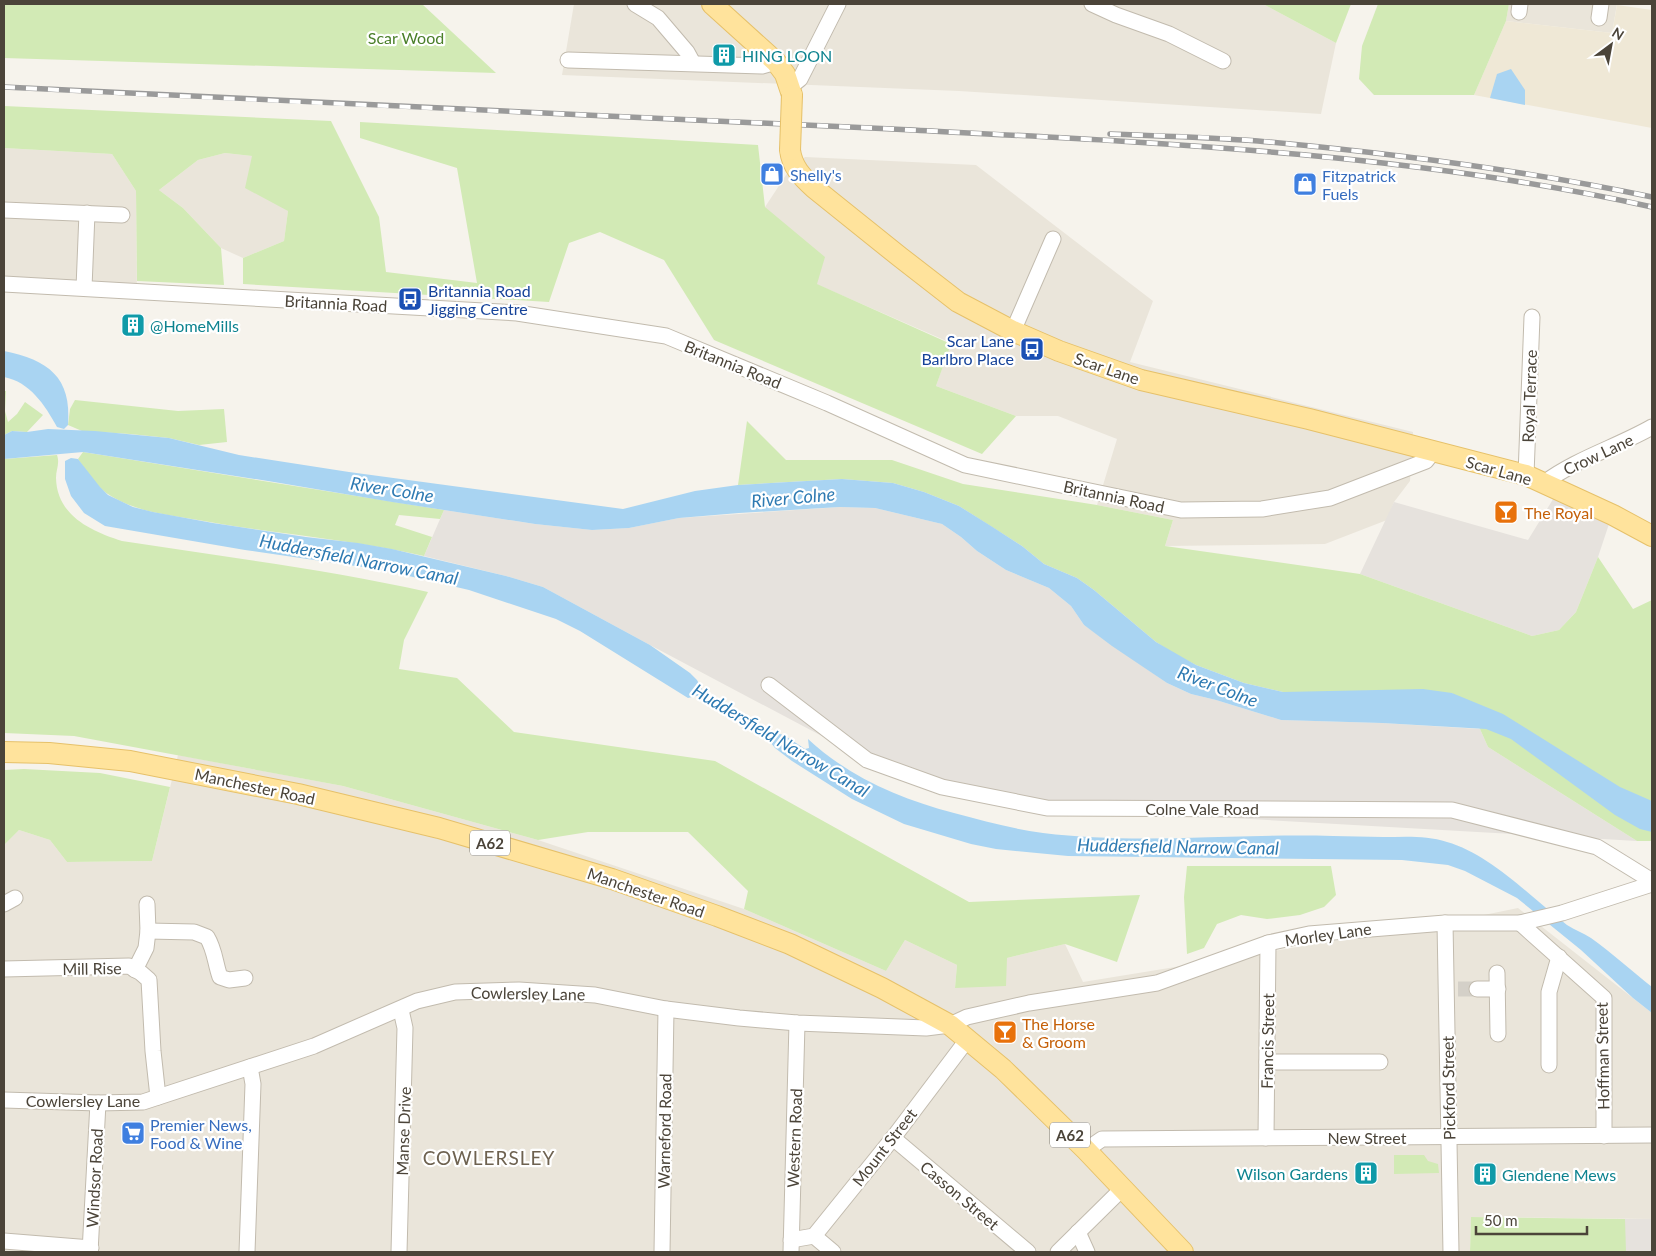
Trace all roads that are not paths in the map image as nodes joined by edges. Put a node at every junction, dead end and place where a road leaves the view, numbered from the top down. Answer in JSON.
{"nodes":[{"id":1,"x":635,"y":4,"type":"edge"},
{"id":2,"x":712,"y":4,"type":"edge"},
{"id":3,"x":838,"y":4,"type":"edge"},
{"id":4,"x":1092,"y":4,"type":"edge"},
{"id":5,"x":568,"y":60,"type":"dead end"},
{"id":6,"x":1223,"y":61,"type":"dead end"},
{"id":7,"x":776,"y":62,"type":"junction"},
{"id":8,"x":693,"y":63,"type":"junction"},
{"id":9,"x":791,"y":91,"type":"junction"},
{"id":10,"x":4,"y":210,"type":"edge"},
{"id":11,"x":87,"y":213,"type":"junction"},
{"id":12,"x":122,"y":215,"type":"dead end"},
{"id":13,"x":1053,"y":239,"type":"dead end"},
{"id":14,"x":4,"y":284,"type":"edge"},
{"id":15,"x":84,"y":288,"type":"junction"},
{"id":16,"x":1532,"y":317,"type":"dead end"},
{"id":17,"x":1013,"y":331,"type":"junction"},
{"id":18,"x":1652,"y":427,"type":"edge"},
{"id":19,"x":1433,"y":452,"type":"junction"},
{"id":20,"x":1535,"y":479,"type":"junction"},
{"id":21,"x":1652,"y":536,"type":"edge"},
{"id":22,"x":769,"y":685,"type":"dead end"},
{"id":23,"x":4,"y":752,"type":"edge"},
{"id":24,"x":1652,"y":882,"type":"edge"},
{"id":25,"x":147,"y":904,"type":"dead end"},
{"id":26,"x":1525,"y":922,"type":"junction"},
{"id":27,"x":1445,"y":923,"type":"junction"},
{"id":28,"x":148,"y":932,"type":"junction"},
{"id":29,"x":1268,"y":943,"type":"junction"},
{"id":30,"x":1559,"y":958,"type":"junction"},
{"id":31,"x":4,"y":970,"type":"edge"},
{"id":32,"x":135,"y":970,"type":"junction"},
{"id":33,"x":1497,"y":973,"type":"dead end"},
{"id":34,"x":246,"y":978,"type":"dead end"},
{"id":35,"x":1478,"y":989,"type":"tunnel mouth"},
{"id":36,"x":1498,"y":989,"type":"junction"},
{"id":37,"x":666,"y":1009,"type":"junction"},
{"id":38,"x":401,"y":1010,"type":"junction"},
{"id":39,"x":797,"y":1023,"type":"junction"},
{"id":40,"x":950,"y":1025,"type":"junction"},
{"id":41,"x":1498,"y":1034,"type":"dead end"},
{"id":42,"x":967,"y":1040,"type":"junction"},
{"id":43,"x":1267,"y":1062,"type":"junction"},
{"id":44,"x":1380,"y":1062,"type":"dead end"},
{"id":45,"x":1549,"y":1065,"type":"dead end"},
{"id":46,"x":250,"y":1067,"type":"junction"},
{"id":47,"x":158,"y":1097,"type":"junction"},
{"id":48,"x":4,"y":1100,"type":"edge"},
{"id":49,"x":98,"y":1103,"type":"junction"},
{"id":50,"x":1604,"y":1136,"type":"junction"},
{"id":51,"x":1652,"y":1136,"type":"edge"},
{"id":52,"x":1449,"y":1137,"type":"junction"},
{"id":53,"x":893,"y":1138,"type":"junction"},
{"id":54,"x":1266,"y":1138,"type":"junction"},
{"id":55,"x":1086,"y":1150,"type":"junction"},
{"id":56,"x":1122,"y":1189,"type":"junction"},
{"id":57,"x":1078,"y":1232,"type":"junction"},
{"id":58,"x":814,"y":1236,"type":"junction"},
{"id":59,"x":4,"y":1241,"type":"edge"},
{"id":60,"x":791,"y":1246,"type":"edge"},
{"id":61,"x":91,"y":1250,"type":"edge"},
{"id":62,"x":247,"y":1252,"type":"edge"},
{"id":63,"x":399,"y":1252,"type":"edge"},
{"id":64,"x":662,"y":1252,"type":"edge"},
{"id":65,"x":833,"y":1252,"type":"edge"},
{"id":66,"x":1028,"y":1252,"type":"edge"},
{"id":67,"x":1058,"y":1252,"type":"edge"},
{"id":68,"x":1087,"y":1252,"type":"edge"},
{"id":69,"x":1183,"y":1252,"type":"edge"},
{"id":70,"x":1450,"y":1252,"type":"edge"}],
"edges":[{"from":1,"to":8,"type":"street"},
{"from":2,"to":7,"type":"main road"},
{"from":3,"to":9,"type":"street"},
{"from":4,"to":6,"type":"street"},
{"from":5,"to":8,"type":"street"},
{"from":7,"to":8,"type":"street"},
{"from":7,"to":9,"type":"main road"},
{"from":9,"to":17,"type":"main road","name":"Scar Lane","bridge":true},
{"from":10,"to":11,"type":"street"},
{"from":11,"to":12,"type":"street"},
{"from":11,"to":15,"type":"street"},
{"from":13,"to":17,"type":"street"},
{"from":14,"to":15,"type":"street","name":"Britannia Road"},
{"from":15,"to":19,"type":"street","name":"Britannia Road"},
{"from":16,"to":20,"type":"street","name":"Royal Terrace"},
{"from":17,"to":19,"type":"main road","name":"Scar Lane"},
{"from":18,"to":20,"type":"street","name":"Crow Lane"},
{"from":19,"to":20,"type":"main road","name":"Scar Lane"},
{"from":20,"to":21,"type":"main road","name":"Scar Lane"},
{"from":22,"to":24,"type":"street","name":"Colne Vale Road"},
{"from":23,"to":40,"type":"main road","name":"Manchester Road","number":"A62"},
{"from":24,"to":26,"type":"street","name":"Morley Lane"},
{"from":25,"to":28,"type":"street"},
{"from":26,"to":27,"type":"street","name":"Morley Lane"},
{"from":26,"to":30,"type":"street","name":"Hoffman Street"},
{"from":27,"to":29,"type":"street","name":"Morley Lane"},
{"from":27,"to":52,"type":"street","name":"Pickford Street"},
{"from":28,"to":32,"type":"street"},
{"from":28,"to":34,"type":"street"},
{"from":29,"to":40,"type":"street","name":"Morley Lane"},
{"from":29,"to":43,"type":"street","name":"Francis Street"},
{"from":30,"to":45,"type":"street"},
{"from":30,"to":50,"type":"street","name":"Hoffman Street"},
{"from":31,"to":32,"type":"street","name":"Mill Rise"},
{"from":32,"to":47,"type":"street","name":"Mill Rise"},
{"from":33,"to":36,"type":"street"},
{"from":35,"to":36,"type":"street"},
{"from":36,"to":41,"type":"street"},
{"from":37,"to":38,"type":"street","name":"Cowlersley Lane"},
{"from":37,"to":39,"type":"street","name":"Cowlersley Lane"},
{"from":37,"to":64,"type":"street","name":"Warneford Road"},
{"from":38,"to":46,"type":"street","name":"Cowlersley Lane"},
{"from":38,"to":63,"type":"street","name":"Manse Drive"},
{"from":39,"to":40,"type":"street","name":"Cowlersley Lane"},
{"from":39,"to":60,"type":"street","name":"Western Road"},
{"from":40,"to":42,"type":"main road","name":"Manchester Road","number":"A62"},
{"from":42,"to":53,"type":"street","name":"Mount Street"},
{"from":42,"to":55,"type":"main road","name":"Manchester Road","number":"A62"},
{"from":43,"to":44,"type":"street"},
{"from":43,"to":54,"type":"street","name":"Francis Street"},
{"from":46,"to":47,"type":"street","name":"Cowlersley Lane"},
{"from":46,"to":62,"type":"street"},
{"from":47,"to":49,"type":"street","name":"Cowlersley Lane"},
{"from":48,"to":49,"type":"street","name":"Cowlersley Lane"},
{"from":49,"to":61,"type":"street","name":"Windsor Road"},
{"from":50,"to":51,"type":"street","name":"New Street"},
{"from":50,"to":52,"type":"street","name":"New Street"},
{"from":52,"to":54,"type":"street","name":"New Street"},
{"from":52,"to":70,"type":"street","name":"Pickford Street"},
{"from":53,"to":58,"type":"street","name":"Mount Street"},
{"from":53,"to":66,"type":"street","name":"Casson Street"},
{"from":54,"to":55,"type":"street","name":"New Street"},
{"from":55,"to":56,"type":"main road","name":"Manchester Road","number":"A62"},
{"from":56,"to":57,"type":"street"},
{"from":56,"to":69,"type":"main road","name":"Manchester Road","number":"A62"},
{"from":57,"to":67,"type":"street"},
{"from":57,"to":68,"type":"street"},
{"from":58,"to":60,"type":"street"},
{"from":58,"to":65,"type":"street"},
{"from":59,"to":61,"type":"street"}]}
